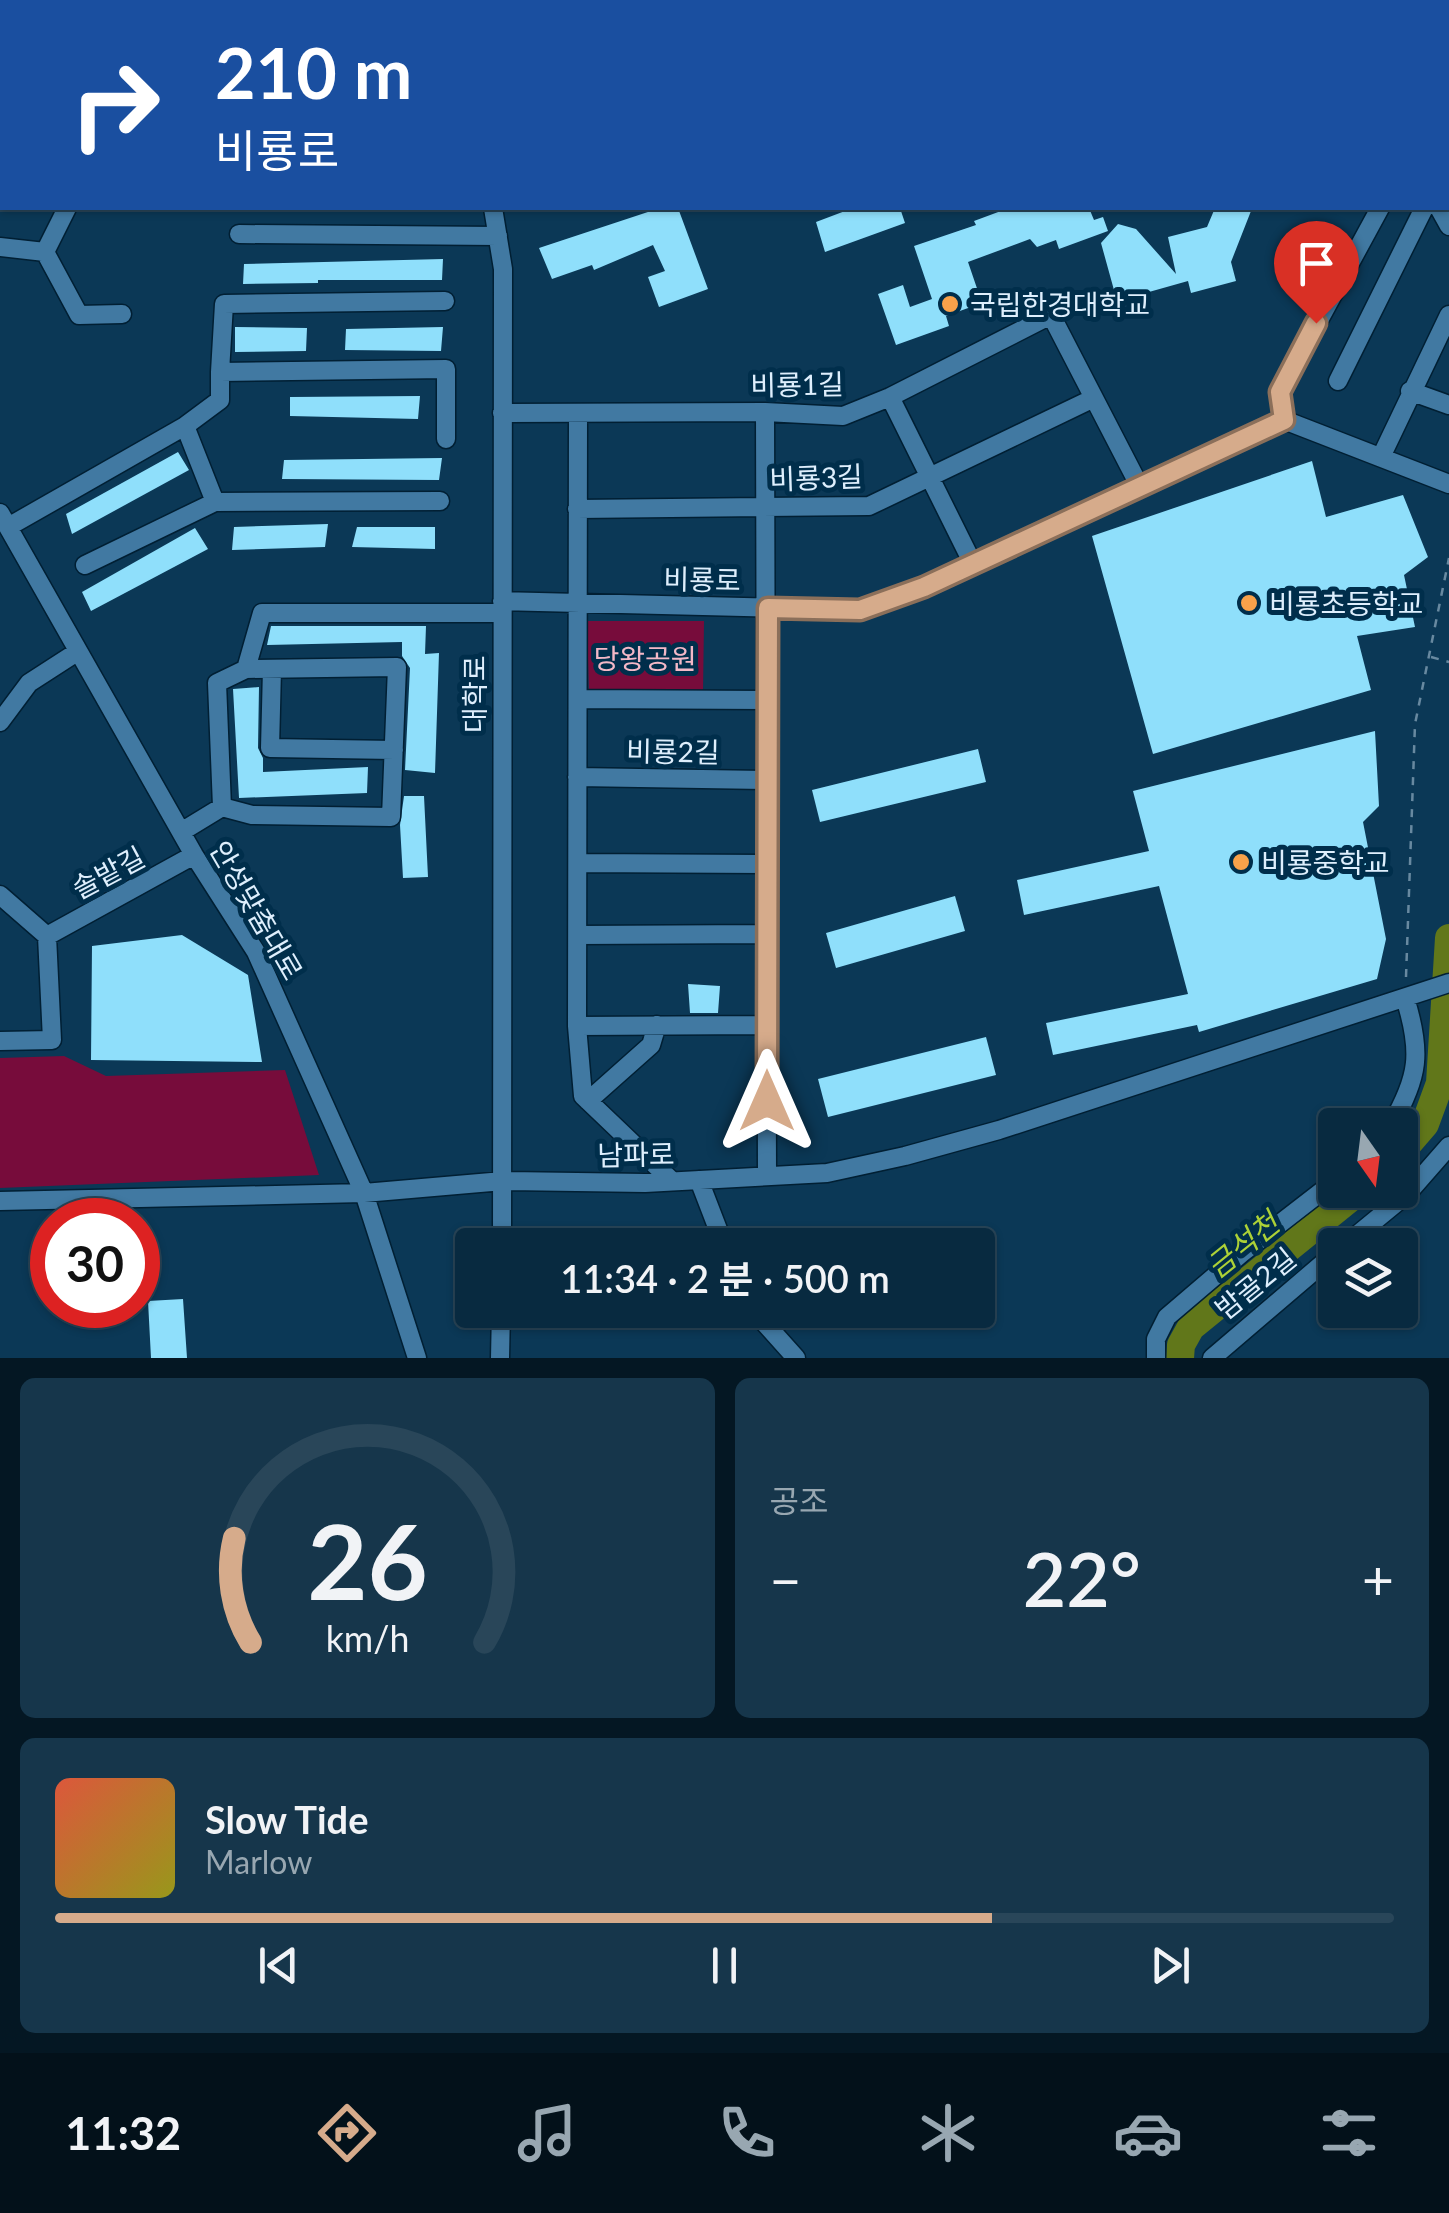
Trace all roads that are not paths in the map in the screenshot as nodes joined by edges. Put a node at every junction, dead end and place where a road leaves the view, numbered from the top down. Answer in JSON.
{"nodes":[{"id":1,"x":66,"y":210,"type":"edge"},
{"id":2,"x":493,"y":210,"type":"edge"},
{"id":3,"x":1379,"y":210,"type":"edge"},
{"id":4,"x":1423,"y":210,"type":"edge"},
{"id":5,"x":239,"y":234,"type":"dead end"},
{"id":6,"x":498,"y":236,"type":"junction"},
{"id":7,"x":0,"y":247,"type":"edge"},
{"id":8,"x":45,"y":252,"type":"junction"},
{"id":9,"x":445,"y":302,"type":"dead end"},
{"id":10,"x":122,"y":314,"type":"dead end"},
{"id":11,"x":1449,"y":315,"type":"edge"},
{"id":12,"x":220,"y":372,"type":"junction"},
{"id":13,"x":1338,"y":381,"type":"dead end"},
{"id":14,"x":1410,"y":391,"type":"junction"},
{"id":15,"x":890,"y":397,"type":"junction"},
{"id":16,"x":1094,"y":398,"type":"junction"},
{"id":17,"x":1449,"y":405,"type":"edge"},
{"id":18,"x":765,"y":412,"type":"junction"},
{"id":19,"x":502,"y":413,"type":"junction"},
{"id":20,"x":578,"y":414,"type":"junction"},
{"id":21,"x":1284,"y":420,"type":"junction"},
{"id":22,"x":184,"y":426,"type":"junction"},
{"id":23,"x":446,"y":439,"type":"dead end"},
{"id":24,"x":1381,"y":457,"type":"junction"},
{"id":25,"x":932,"y":478,"type":"junction"},
{"id":26,"x":1449,"y":484,"type":"edge"},
{"id":27,"x":1140,"y":487,"type":"junction"},
{"id":28,"x":440,"y":501,"type":"dead end"},
{"id":29,"x":215,"y":502,"type":"junction"},
{"id":30,"x":766,"y":506,"type":"junction"},
{"id":31,"x":577,"y":509,"type":"junction"},
{"id":32,"x":4,"y":520,"type":"edge"},
{"id":33,"x":86,"y":564,"type":"dead end"},
{"id":34,"x":973,"y":564,"type":"junction"},
{"id":35,"x":579,"y":604,"type":"junction"},
{"id":36,"x":502,"y":607,"type":"junction"},
{"id":37,"x":768,"y":608,"type":"junction"},
{"id":38,"x":77,"y":652,"type":"junction"},
{"id":39,"x":246,"y":669,"type":"junction"},
{"id":40,"x":272,"y":669,"type":"junction"},
{"id":41,"x":578,"y":699,"type":"junction"},
{"id":42,"x":768,"y":700,"type":"junction"},
{"id":43,"x":0,"y":722,"type":"edge"},
{"id":44,"x":394,"y":750,"type":"junction"},
{"id":45,"x":577,"y":776,"type":"junction"},
{"id":46,"x":768,"y":780,"type":"junction"},
{"id":47,"x":222,"y":807,"type":"junction"},
{"id":48,"x":181,"y":832,"type":"junction"},
{"id":49,"x":194,"y":856,"type":"junction"},
{"id":50,"x":578,"y":863,"type":"junction"},
{"id":51,"x":767,"y":864,"type":"junction"},
{"id":52,"x":0,"y":895,"type":"edge"},
{"id":53,"x":767,"y":934,"type":"junction"},
{"id":54,"x":47,"y":936,"type":"junction"},
{"id":55,"x":579,"y":936,"type":"junction"},
{"id":56,"x":1449,"y":983,"type":"edge"},
{"id":57,"x":1406,"y":998,"type":"junction"},
{"id":58,"x":767,"y":1025,"type":"junction"},
{"id":59,"x":577,"y":1026,"type":"junction"},
{"id":60,"x":657,"y":1026,"type":"junction"},
{"id":61,"x":0,"y":1041,"type":"edge"},
{"id":62,"x":588,"y":1101,"type":"junction"},
{"id":63,"x":1401,"y":1108,"type":"edge"},
{"id":64,"x":1449,"y":1146,"type":"edge"},
{"id":65,"x":767,"y":1176,"type":"junction"},
{"id":66,"x":699,"y":1180,"type":"junction"},
{"id":67,"x":503,"y":1181,"type":"junction"},
{"id":68,"x":672,"y":1181,"type":"junction"},
{"id":69,"x":364,"y":1192,"type":"junction"},
{"id":70,"x":1318,"y":1194,"type":"edge"},
{"id":71,"x":0,"y":1201,"type":"edge"},
{"id":72,"x":502,"y":1228,"type":"edge"},
{"id":73,"x":717,"y":1228,"type":"edge"},
{"id":74,"x":1366,"y":1228,"type":"edge"},
{"id":75,"x":1318,"y":1268,"type":"edge"},
{"id":76,"x":501,"y":1328,"type":"edge"},
{"id":77,"x":769,"y":1328,"type":"edge"},
{"id":78,"x":417,"y":1358,"type":"edge"},
{"id":79,"x":500,"y":1358,"type":"edge"},
{"id":80,"x":796,"y":1358,"type":"edge"},
{"id":81,"x":1156,"y":1358,"type":"edge"},
{"id":82,"x":1212,"y":1358,"type":"edge"}],
"edges":[{"from":1,"to":8,"type":"street"},
{"from":2,"to":6,"type":"street","name":"대학로"},
{"from":3,"to":21,"type":"street"},
{"from":4,"to":13,"type":"street"},
{"from":5,"to":6,"type":"street"},
{"from":6,"to":19,"type":"street","name":"대학로"},
{"from":7,"to":8,"type":"street"},
{"from":8,"to":10,"type":"street"},
{"from":9,"to":12,"type":"street"},
{"from":11,"to":14,"type":"street"},
{"from":12,"to":22,"type":"street"},
{"from":12,"to":23,"type":"street"},
{"from":14,"to":17,"type":"street"},
{"from":14,"to":24,"type":"street"},
{"from":15,"to":16,"type":"street","name":"비룡1길"},
{"from":15,"to":18,"type":"street","name":"비룡1길"},
{"from":15,"to":25,"type":"street"},
{"from":16,"to":25,"type":"street","name":"비룡3길"},
{"from":16,"to":27,"type":"street","name":"비룡1길"},
{"from":18,"to":20,"type":"street","name":"비룡1길"},
{"from":18,"to":30,"type":"street"},
{"from":19,"to":20,"type":"street","name":"비룡1길"},
{"from":19,"to":36,"type":"street","name":"대학로"},
{"from":20,"to":31,"type":"street"},
{"from":21,"to":24,"type":"street"},
{"from":21,"to":27,"type":"street","name":"비룡로"},
{"from":22,"to":29,"type":"street"},
{"from":22,"to":32,"type":"street"},
{"from":24,"to":26,"type":"street"},
{"from":25,"to":30,"type":"street","name":"비룡3길"},
{"from":25,"to":34,"type":"street"},
{"from":27,"to":34,"type":"street","name":"비룡로"},
{"from":28,"to":29,"type":"street"},
{"from":29,"to":33,"type":"street"},
{"from":30,"to":31,"type":"street","name":"비룡3길"},
{"from":30,"to":37,"type":"street"},
{"from":31,"to":35,"type":"street"},
{"from":32,"to":38,"type":"street","name":"안성맞춤대로"},
{"from":34,"to":37,"type":"street","name":"비룡로"},
{"from":35,"to":36,"type":"street","name":"비룡로"},
{"from":35,"to":37,"type":"street","name":"비룡로"},
{"from":35,"to":41,"type":"street"},
{"from":36,"to":39,"type":"street","name":"비룡로"},
{"from":36,"to":67,"type":"street","name":"대학로"},
{"from":37,"to":42,"type":"street"},
{"from":38,"to":43,"type":"street"},
{"from":38,"to":48,"type":"street","name":"안성맞춤대로"},
{"from":39,"to":40,"type":"street"},
{"from":39,"to":47,"type":"street"},
{"from":40,"to":44,"type":"street"},
{"from":40,"to":44,"type":"street"},
{"from":41,"to":42,"type":"street","name":"비룡2길"},
{"from":41,"to":45,"type":"street"},
{"from":42,"to":46,"type":"street"},
{"from":44,"to":47,"type":"street"},
{"from":45,"to":46,"type":"street","name":"비룡2길"},
{"from":45,"to":50,"type":"street"},
{"from":46,"to":51,"type":"street"},
{"from":47,"to":48,"type":"street"},
{"from":48,"to":49,"type":"street","name":"안성맞춤대로"},
{"from":49,"to":54,"type":"street","name":"솔밭길"},
{"from":49,"to":69,"type":"street","name":"안성맞춤대로"},
{"from":50,"to":51,"type":"street"},
{"from":50,"to":55,"type":"street"},
{"from":51,"to":53,"type":"street"},
{"from":52,"to":54,"type":"street"},
{"from":53,"to":55,"type":"street"},
{"from":53,"to":58,"type":"street"},
{"from":54,"to":61,"type":"street"},
{"from":55,"to":59,"type":"street"},
{"from":56,"to":57,"type":"street","name":"남파로"},
{"from":57,"to":63,"type":"street"},
{"from":57,"to":65,"type":"street","name":"남파로"},
{"from":58,"to":60,"type":"street"},
{"from":58,"to":65,"type":"street"},
{"from":59,"to":60,"type":"street"},
{"from":59,"to":62,"type":"street"},
{"from":60,"to":62,"type":"street"},
{"from":62,"to":68,"type":"street"},
{"from":64,"to":74,"type":"street"},
{"from":65,"to":66,"type":"street","name":"남파로"},
{"from":66,"to":68,"type":"street","name":"남파로"},
{"from":66,"to":73,"type":"street"},
{"from":67,"to":68,"type":"street","name":"남파로"},
{"from":67,"to":69,"type":"street","name":"남파로"},
{"from":67,"to":72,"type":"street","name":"대학로"},
{"from":69,"to":71,"type":"street","name":"남파로"},
{"from":69,"to":78,"type":"street","name":"안성맞춤대로"},
{"from":70,"to":81,"type":"street"},
{"from":75,"to":82,"type":"street","name":"밤골2길"},
{"from":76,"to":79,"type":"street"},
{"from":77,"to":80,"type":"street"}]}
